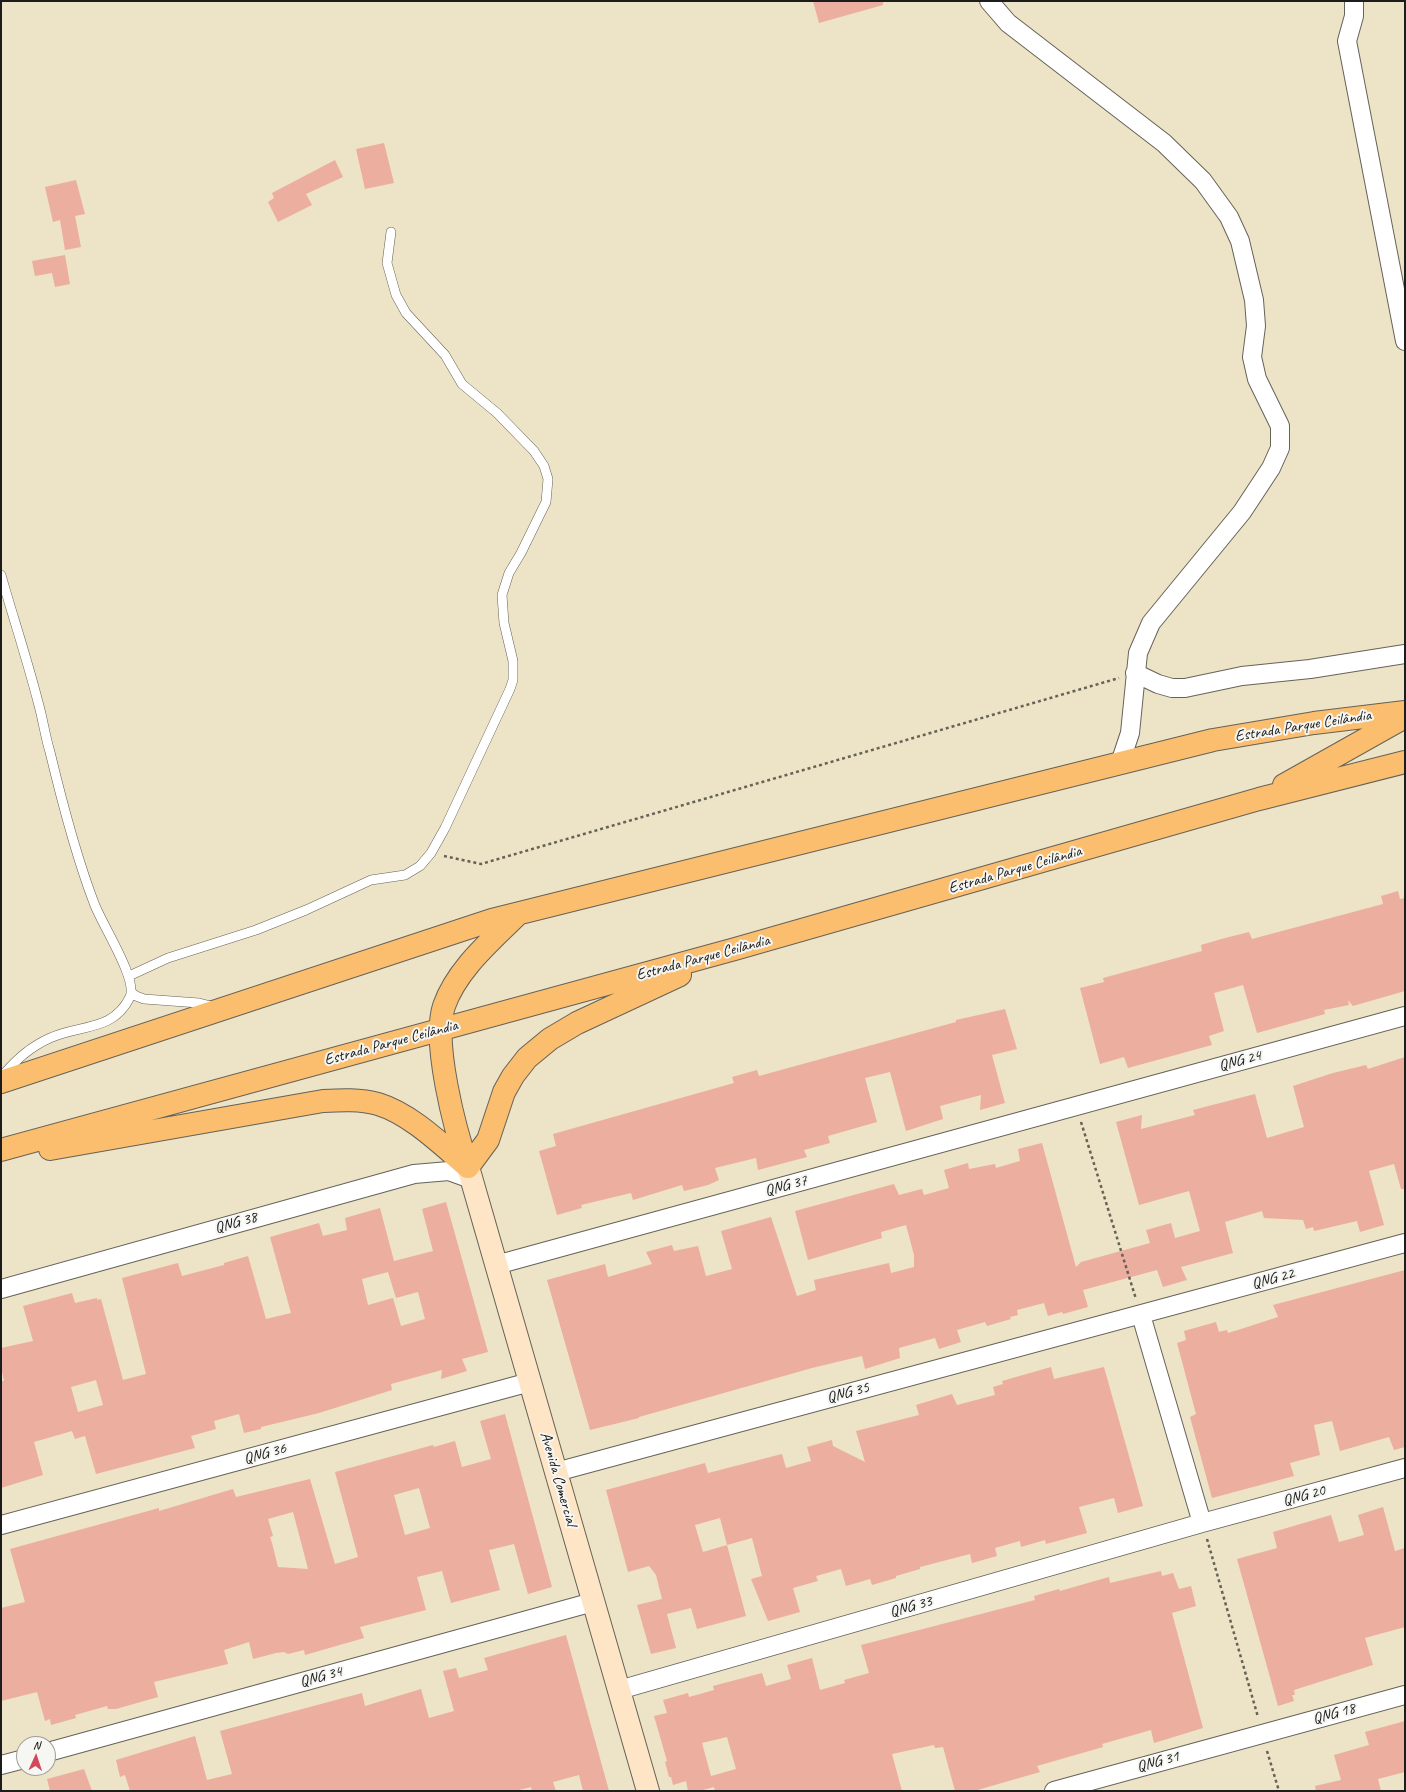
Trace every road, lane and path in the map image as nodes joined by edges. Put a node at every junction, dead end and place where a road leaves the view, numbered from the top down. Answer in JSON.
{"nodes":[{"id":1,"x":989,"y":1,"type":"edge"},
{"id":2,"x":1354,"y":1,"type":"edge"},
{"id":3,"x":392,"y":232,"type":"dead end"},
{"id":4,"x":1405,"y":340,"type":"edge"},
{"id":5,"x":1,"y":575,"type":"edge"},
{"id":6,"x":1405,"y":654,"type":"edge"},
{"id":7,"x":1135,"y":673,"type":"junction"},
{"id":8,"x":1405,"y":712,"type":"edge"},
{"id":9,"x":1405,"y":717,"type":"edge"},
{"id":10,"x":1405,"y":762,"type":"edge"},
{"id":11,"x":1120,"y":763,"type":"junction"},
{"id":12,"x":1259,"y":800,"type":"junction"},
{"id":13,"x":431,"y":853,"type":"junction"},
{"id":14,"x":518,"y":914,"type":"junction"},
{"id":15,"x":735,"y":949,"type":"junction"},
{"id":16,"x":129,"y":976,"type":"junction"},
{"id":17,"x":131,"y":992,"type":"junction"},
{"id":18,"x":221,"y":1009,"type":"junction"},
{"id":19,"x":1405,"y":1016,"type":"edge"},
{"id":20,"x":440,"y":1030,"type":"junction"},
{"id":21,"x":1,"y":1078,"type":"edge"},
{"id":22,"x":1,"y":1082,"type":"edge"},
{"id":23,"x":1076,"y":1107,"type":"junction"},
{"id":24,"x":1,"y":1150,"type":"edge"},
{"id":25,"x":1,"y":1158,"type":"edge"},
{"id":26,"x":470,"y":1173,"type":"junction"},
{"id":27,"x":1405,"y":1243,"type":"edge"},
{"id":28,"x":496,"y":1265,"type":"junction"},
{"id":29,"x":1,"y":1289,"type":"edge"},
{"id":30,"x":1141,"y":1315,"type":"junction"},
{"id":31,"x":530,"y":1382,"type":"junction"},
{"id":32,"x":1405,"y":1468,"type":"edge"},
{"id":33,"x":556,"y":1472,"type":"junction"},
{"id":34,"x":1202,"y":1523,"type":"junction"},
{"id":35,"x":1,"y":1525,"type":"edge"},
{"id":36,"x":594,"y":1602,"type":"junction"},
{"id":37,"x":619,"y":1690,"type":"junction"},
{"id":38,"x":1405,"y":1695,"type":"edge"},
{"id":39,"x":1262,"y":1734,"type":"junction"},
{"id":40,"x":56,"y":1750,"type":"edge"},
{"id":41,"x":16,"y":1761,"type":"edge"},
{"id":42,"x":1,"y":1765,"type":"edge"},
{"id":43,"x":648,"y":1791,"type":"edge"},
{"id":44,"x":1054,"y":1791,"type":"edge"},
{"id":45,"x":1279,"y":1791,"type":"edge"}],
"edges":[{"from":1,"to":7,"type":"street"},
{"from":2,"to":4,"type":"street"},
{"from":3,"to":13,"type":"lane"},
{"from":5,"to":16,"type":"lane"},
{"from":6,"to":7,"type":"street"},
{"from":7,"to":11,"type":"street"},
{"from":7,"to":13,"type":"path"},
{"from":8,"to":11,"type":"highway","name":"Estrada Parque Ceilândia"},
{"from":9,"to":12,"type":"highway"},
{"from":10,"to":12,"type":"highway","name":"Estrada Parque Ceilândia"},
{"from":11,"to":14,"type":"highway","name":"Estrada Parque Ceilândia"},
{"from":12,"to":15,"type":"highway","name":"Estrada Parque Ceilândia"},
{"from":13,"to":16,"type":"lane"},
{"from":14,"to":18,"type":"highway","name":"Estrada Parque Ceilândia"},
{"from":14,"to":20,"type":"highway"},
{"from":15,"to":20,"type":"highway","name":"Estrada Parque Ceilândia"},
{"from":15,"to":26,"type":"highway"},
{"from":16,"to":17,"type":"lane"},
{"from":17,"to":18,"type":"lane"},
{"from":17,"to":21,"type":"lane"},
{"from":18,"to":22,"type":"highway","name":"Estrada Parque Ceilândia"},
{"from":19,"to":23,"type":"street","name":"QNG 24"},
{"from":20,"to":24,"type":"highway","name":"Estrada Parque Ceilândia"},
{"from":20,"to":26,"type":"highway"},
{"from":23,"to":28,"type":"street","name":"QNG 37"},
{"from":23,"to":30,"type":"path"},
{"from":25,"to":26,"type":"highway"},
{"from":26,"to":28,"type":"main road","name":"Avenida Comercial"},
{"from":26,"to":29,"type":"street","name":"QNG 38"},
{"from":27,"to":30,"type":"street","name":"QNG 22"},
{"from":28,"to":31,"type":"main road","name":"Avenida Comercial"},
{"from":30,"to":33,"type":"street","name":"QNG 35"},
{"from":30,"to":34,"type":"street"},
{"from":31,"to":33,"type":"main road","name":"Avenida Comercial"},
{"from":31,"to":35,"type":"street","name":"QNG 36"},
{"from":32,"to":34,"type":"street","name":"QNG 20"},
{"from":33,"to":36,"type":"main road","name":"Avenida Comercial"},
{"from":34,"to":37,"type":"street","name":"QNG 33"},
{"from":34,"to":39,"type":"path"},
{"from":36,"to":37,"type":"main road","name":"Avenida Comercial"},
{"from":36,"to":40,"type":"street","name":"QNG 34"},
{"from":37,"to":43,"type":"main road","name":"Avenida Comercial"},
{"from":38,"to":39,"type":"street","name":"QNG 18"},
{"from":39,"to":44,"type":"street","name":"QNG 31"},
{"from":39,"to":45,"type":"path"},
{"from":41,"to":42,"type":"street"}]}
